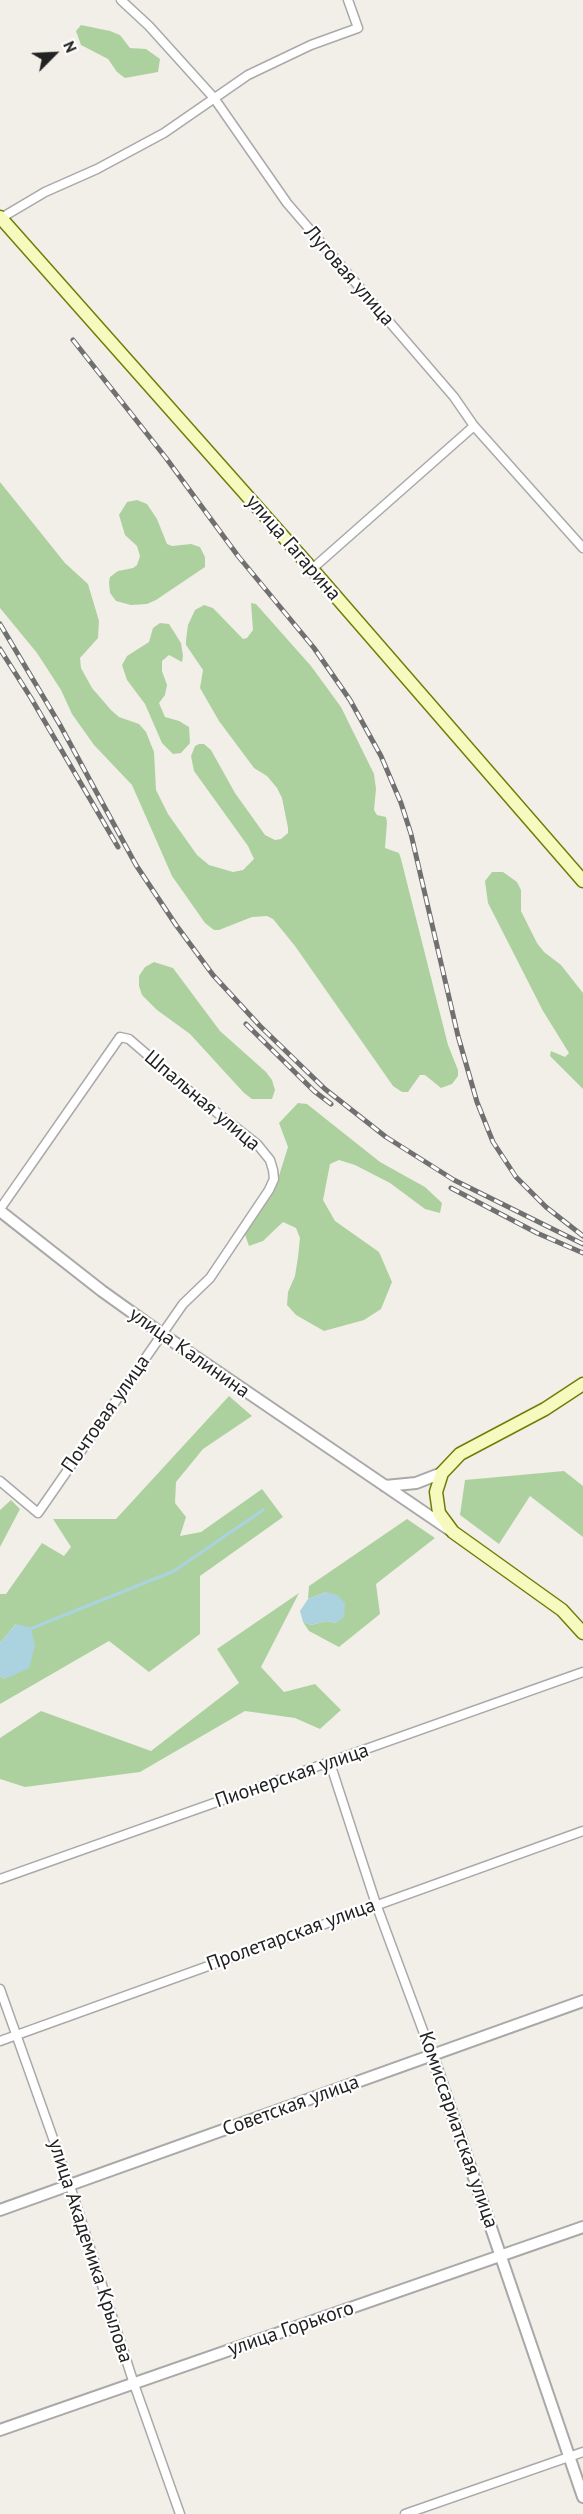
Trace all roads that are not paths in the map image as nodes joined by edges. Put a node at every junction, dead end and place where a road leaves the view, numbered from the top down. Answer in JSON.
{"nodes":[{"id":1,"x":121,"y":0,"type":"edge"},
{"id":2,"x":348,"y":0,"type":"edge"},
{"id":3,"x":214,"y":98,"type":"junction"},
{"id":4,"x":0,"y":217,"type":"edge"},
{"id":5,"x":474,"y":426,"type":"junction"},
{"id":6,"x":583,"y":548,"type":"edge"},
{"id":7,"x":312,"y":569,"type":"junction"},
{"id":8,"x":581,"y":875,"type":"edge"},
{"id":9,"x":273,"y":1170,"type":"joint"},
{"id":10,"x":0,"y":1210,"type":"edge"},
{"id":11,"x":162,"y":1334,"type":"junction"},
{"id":12,"x":583,"y":1384,"type":"edge"},
{"id":13,"x":442,"y":1473,"type":"junction"},
{"id":14,"x":0,"y":1481,"type":"edge"},
{"id":15,"x":385,"y":1486,"type":"junction"},
{"id":16,"x":453,"y":1532,"type":"junction"},
{"id":17,"x":583,"y":1633,"type":"edge"},
{"id":18,"x":583,"y":1672,"type":"edge"},
{"id":19,"x":330,"y":1763,"type":"junction"},
{"id":20,"x":583,"y":1831,"type":"edge"},
{"id":21,"x":0,"y":1879,"type":"edge"},
{"id":22,"x":376,"y":1904,"type":"junction"},
{"id":23,"x":0,"y":1989,"type":"edge"},
{"id":24,"x":583,"y":2001,"type":"edge"},
{"id":25,"x":16,"y":2035,"type":"junction"},
{"id":26,"x":0,"y":2041,"type":"edge"},
{"id":27,"x":432,"y":2055,"type":"junction"},
{"id":28,"x":70,"y":2186,"type":"junction"},
{"id":29,"x":0,"y":2210,"type":"edge"},
{"id":30,"x":583,"y":2227,"type":"edge"},
{"id":31,"x":501,"y":2255,"type":"junction"},
{"id":32,"x":134,"y":2384,"type":"junction"},
{"id":33,"x":0,"y":2430,"type":"edge"},
{"id":34,"x":583,"y":2452,"type":"edge"},
{"id":35,"x":569,"y":2456,"type":"junction"},
{"id":36,"x":583,"y":2497,"type":"edge"},
{"id":37,"x":180,"y":2514,"type":"edge"},
{"id":38,"x":405,"y":2514,"type":"edge"}],
"edges":[{"from":1,"to":3,"type":"street","name":"Луговая улица"},
{"from":2,"to":3,"type":"street"},
{"from":3,"to":4,"type":"street"},
{"from":3,"to":5,"type":"street","name":"Луговая улица"},
{"from":4,"to":7,"type":"main road","name":"улица Гагарина"},
{"from":5,"to":6,"type":"street","name":"Луговая улица"},
{"from":5,"to":7,"type":"street"},
{"from":7,"to":8,"type":"main road","name":"улица Гагарина"},
{"from":9,"to":10,"type":"street","name":"Шпальная улица"},
{"from":9,"to":11,"type":"street","name":"Почтовая улица"},
{"from":10,"to":11,"type":"street","name":"улица Калинина"},
{"from":11,"to":14,"type":"street","name":"Почтовая улица"},
{"from":11,"to":15,"type":"street","name":"улица Калинина"},
{"from":12,"to":13,"type":"main road"},
{"from":13,"to":15,"type":"street"},
{"from":13,"to":16,"type":"main road"},
{"from":15,"to":16,"type":"street","name":"улица Калинина"},
{"from":16,"to":17,"type":"main road"},
{"from":18,"to":19,"type":"street","name":"Пионерская улица"},
{"from":19,"to":21,"type":"street","name":"Пионерская улица"},
{"from":19,"to":22,"type":"street","name":"Комиссариатская улица"},
{"from":20,"to":22,"type":"street","name":"Пролетарская улица"},
{"from":22,"to":25,"type":"street","name":"Пролетарская улица"},
{"from":22,"to":27,"type":"street","name":"Комиссариатская улица"},
{"from":23,"to":25,"type":"street","name":"улица Академика Крылова"},
{"from":24,"to":27,"type":"street","name":"Советская улица"},
{"from":25,"to":26,"type":"street","name":"Пролетарская улица"},
{"from":25,"to":28,"type":"street","name":"улица Академика Крылова"},
{"from":27,"to":28,"type":"street","name":"Советская улица"},
{"from":27,"to":31,"type":"street","name":"Комиссариатская улица"},
{"from":28,"to":29,"type":"street","name":"Советская улица"},
{"from":28,"to":32,"type":"street","name":"улица Академика Крылова"},
{"from":30,"to":31,"type":"street","name":"улица Горького"},
{"from":31,"to":32,"type":"street","name":"улица Горького"},
{"from":31,"to":35,"type":"street","name":"Комиссариатская улица"},
{"from":32,"to":33,"type":"street","name":"улица Горького"},
{"from":32,"to":37,"type":"street","name":"улица Академика Крылова"},
{"from":34,"to":35,"type":"street"},
{"from":35,"to":36,"type":"street","name":"Комиссариатская улица"},
{"from":35,"to":38,"type":"street"}]}
